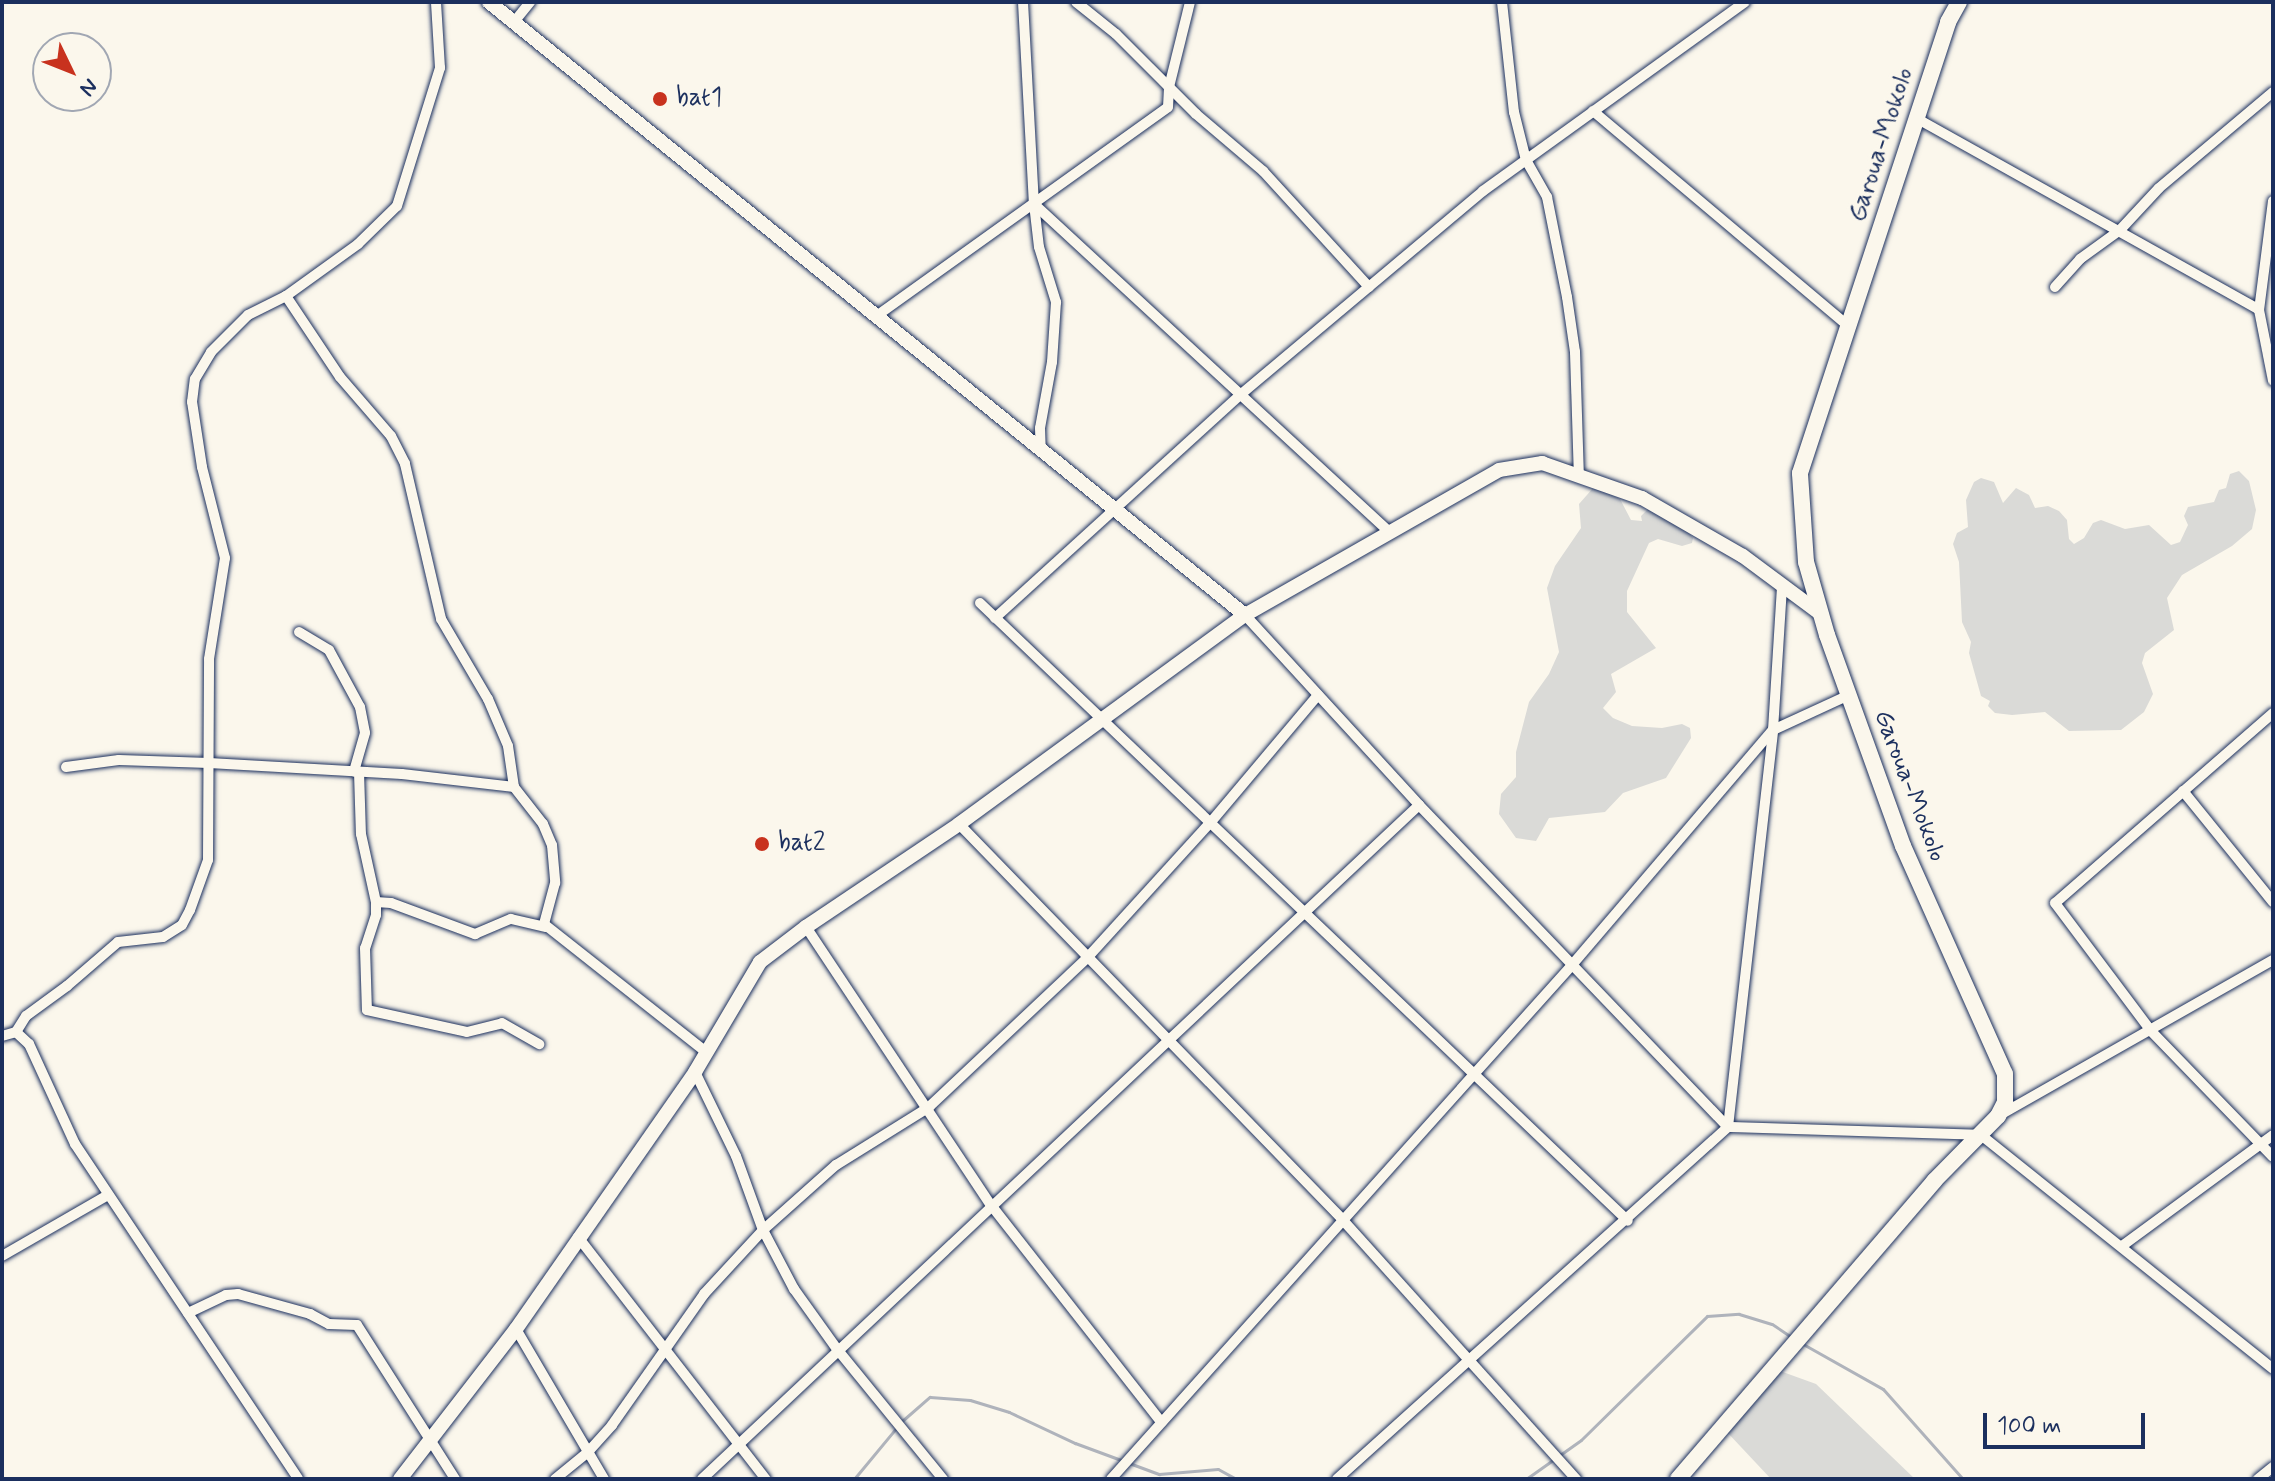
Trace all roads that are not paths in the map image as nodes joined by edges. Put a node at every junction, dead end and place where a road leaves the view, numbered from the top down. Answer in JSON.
{"nodes":[{"id":1,"x":436,"y":2,"type":"edge"},
{"id":2,"x":489,"y":2,"type":"edge"},
{"id":3,"x":530,"y":2,"type":"edge"},
{"id":4,"x":1023,"y":2,"type":"edge"},
{"id":5,"x":1076,"y":2,"type":"edge"},
{"id":6,"x":1190,"y":2,"type":"edge"},
{"id":7,"x":1502,"y":2,"type":"edge"},
{"id":8,"x":1745,"y":2,"type":"edge"},
{"id":9,"x":1959,"y":2,"type":"edge"},
{"id":10,"x":514,"y":22,"type":"junction"},
{"id":11,"x":1169,"y":87,"type":"junction"},
{"id":12,"x":2273,"y":92,"type":"edge"},
{"id":13,"x":1593,"y":111,"type":"junction"},
{"id":14,"x":1916,"y":118,"type":"junction"},
{"id":15,"x":1526,"y":160,"type":"junction"},
{"id":16,"x":2273,"y":201,"type":"edge"},
{"id":17,"x":1034,"y":204,"type":"junction"},
{"id":18,"x":2120,"y":230,"type":"junction"},
{"id":19,"x":1369,"y":287,"type":"junction"},
{"id":20,"x":2055,"y":287,"type":"dead end"},
{"id":21,"x":286,"y":296,"type":"junction"},
{"id":22,"x":2259,"y":310,"type":"junction"},
{"id":23,"x":875,"y":317,"type":"junction"},
{"id":24,"x":1847,"y":325,"type":"junction"},
{"id":25,"x":2273,"y":381,"type":"edge"},
{"id":26,"x":1240,"y":395,"type":"junction"},
{"id":27,"x":1041,"y":451,"type":"junction"},
{"id":28,"x":1579,"y":476,"type":"junction"},
{"id":29,"x":1112,"y":510,"type":"junction"},
{"id":30,"x":1390,"y":532,"type":"junction"},
{"id":31,"x":1782,"y":585,"type":"junction"},
{"id":32,"x":980,"y":603,"type":"dead end"},
{"id":33,"x":1821,"y":614,"type":"junction"},
{"id":34,"x":1245,"y":615,"type":"junction"},
{"id":35,"x":995,"y":618,"type":"junction"},
{"id":36,"x":299,"y":632,"type":"dead end"},
{"id":37,"x":1318,"y":695,"type":"junction"},
{"id":38,"x":1849,"y":695,"type":"junction"},
{"id":39,"x":2273,"y":713,"type":"edge"},
{"id":40,"x":1102,"y":719,"type":"junction"},
{"id":41,"x":1773,"y":730,"type":"junction"},
{"id":42,"x":209,"y":763,"type":"junction"},
{"id":43,"x":66,"y":767,"type":"dead end"},
{"id":44,"x":357,"y":772,"type":"junction"},
{"id":45,"x":514,"y":787,"type":"junction"},
{"id":46,"x":2183,"y":791,"type":"junction"},
{"id":47,"x":1419,"y":805,"type":"junction"},
{"id":48,"x":1211,"y":822,"type":"junction"},
{"id":49,"x":959,"y":824,"type":"junction"},
{"id":50,"x":376,"y":902,"type":"junction"},
{"id":51,"x":2273,"y":902,"type":"edge"},
{"id":52,"x":1305,"y":912,"type":"junction"},
{"id":53,"x":546,"y":927,"type":"junction"},
{"id":54,"x":806,"y":927,"type":"junction"},
{"id":55,"x":1088,"y":957,"type":"junction"},
{"id":56,"x":2273,"y":960,"type":"edge"},
{"id":57,"x":1572,"y":965,"type":"junction"},
{"id":58,"x":2151,"y":1031,"type":"junction"},
{"id":59,"x":16,"y":1032,"type":"junction"},
{"id":60,"x":2,"y":1036,"type":"edge"},
{"id":61,"x":1169,"y":1039,"type":"junction"},
{"id":62,"x":539,"y":1044,"type":"dead end"},
{"id":63,"x":706,"y":1052,"type":"junction"},
{"id":64,"x":695,"y":1072,"type":"junction"},
{"id":65,"x":1473,"y":1073,"type":"junction"},
{"id":66,"x":929,"y":1107,"type":"junction"},
{"id":67,"x":1998,"y":1116,"type":"junction"},
{"id":68,"x":1728,"y":1127,"type":"junction"},
{"id":69,"x":1981,"y":1135,"type":"junction"},
{"id":70,"x":2273,"y":1135,"type":"edge"},
{"id":71,"x":2260,"y":1144,"type":"junction"},
{"id":72,"x":2273,"y":1157,"type":"edge"},
{"id":73,"x":108,"y":1195,"type":"junction"},
{"id":74,"x":991,"y":1205,"type":"junction"},
{"id":75,"x":1342,"y":1219,"type":"junction"},
{"id":76,"x":1628,"y":1221,"type":"junction"},
{"id":77,"x":763,"y":1230,"type":"junction"},
{"id":78,"x":578,"y":1237,"type":"junction"},
{"id":79,"x":2122,"y":1246,"type":"junction"},
{"id":80,"x":2,"y":1256,"type":"edge"},
{"id":81,"x":188,"y":1313,"type":"junction"},
{"id":82,"x":516,"y":1329,"type":"junction"},
{"id":83,"x":837,"y":1349,"type":"junction"},
{"id":84,"x":665,"y":1350,"type":"junction"},
{"id":85,"x":1470,"y":1361,"type":"junction"},
{"id":86,"x":2273,"y":1369,"type":"edge"},
{"id":87,"x":1161,"y":1422,"type":"junction"},
{"id":88,"x":429,"y":1440,"type":"junction"},
{"id":89,"x":739,"y":1444,"type":"junction"},
{"id":90,"x":588,"y":1452,"type":"junction"},
{"id":91,"x":2273,"y":1467,"type":"edge"},
{"id":92,"x":1114,"y":1475,"type":"edge"},
{"id":93,"x":298,"y":1479,"type":"edge"},
{"id":94,"x":400,"y":1479,"type":"edge"},
{"id":95,"x":455,"y":1479,"type":"edge"},
{"id":96,"x":555,"y":1479,"type":"edge"},
{"id":97,"x":604,"y":1479,"type":"edge"},
{"id":98,"x":702,"y":1479,"type":"edge"},
{"id":99,"x":766,"y":1479,"type":"edge"},
{"id":100,"x":943,"y":1479,"type":"edge"},
{"id":101,"x":1337,"y":1479,"type":"edge"},
{"id":102,"x":1576,"y":1479,"type":"edge"},
{"id":103,"x":1678,"y":1479,"type":"edge"},
{"id":104,"x":2258,"y":1479,"type":"edge"}],
"edges":[{"from":1,"to":21,"type":"street"},
{"from":2,"to":10,"type":"street"},
{"from":3,"to":10,"type":"street"},
{"from":4,"to":17,"type":"street"},
{"from":5,"to":11,"type":"street"},
{"from":6,"to":11,"type":"street"},
{"from":7,"to":15,"type":"street"},
{"from":8,"to":13,"type":"street"},
{"from":9,"to":14,"type":"main road","name":"Garoua-Mokolo"},
{"from":10,"to":23,"type":"street"},
{"from":11,"to":17,"type":"street"},
{"from":11,"to":19,"type":"street"},
{"from":12,"to":18,"type":"street"},
{"from":13,"to":15,"type":"street"},
{"from":13,"to":24,"type":"street"},
{"from":14,"to":18,"type":"street"},
{"from":14,"to":24,"type":"main road","name":"Garoua-Mokolo"},
{"from":15,"to":19,"type":"street"},
{"from":15,"to":28,"type":"street"},
{"from":16,"to":22,"type":"street"},
{"from":17,"to":23,"type":"street"},
{"from":17,"to":26,"type":"street"},
{"from":17,"to":27,"type":"street"},
{"from":18,"to":20,"type":"street"},
{"from":18,"to":22,"type":"street"},
{"from":19,"to":26,"type":"street"},
{"from":21,"to":42,"type":"street"},
{"from":21,"to":45,"type":"street"},
{"from":22,"to":25,"type":"street"},
{"from":23,"to":27,"type":"street"},
{"from":24,"to":33,"type":"main road","name":"Garoua-Mokolo"},
{"from":26,"to":29,"type":"street"},
{"from":26,"to":30,"type":"street"},
{"from":27,"to":29,"type":"street"},
{"from":28,"to":30,"type":"street"},
{"from":28,"to":31,"type":"street"},
{"from":29,"to":34,"type":"street"},
{"from":29,"to":35,"type":"street"},
{"from":30,"to":34,"type":"street"},
{"from":31,"to":33,"type":"street"},
{"from":31,"to":41,"type":"street"},
{"from":32,"to":35,"type":"street"},
{"from":33,"to":38,"type":"main road","name":"Garoua-Mokolo"},
{"from":34,"to":37,"type":"street"},
{"from":34,"to":40,"type":"street"},
{"from":35,"to":40,"type":"street"},
{"from":36,"to":44,"type":"street"},
{"from":37,"to":47,"type":"street"},
{"from":37,"to":48,"type":"street"},
{"from":38,"to":41,"type":"street"},
{"from":38,"to":67,"type":"main road","name":"Garoua-Mokolo"},
{"from":39,"to":46,"type":"street"},
{"from":40,"to":48,"type":"street"},
{"from":40,"to":49,"type":"street"},
{"from":41,"to":57,"type":"street"},
{"from":41,"to":68,"type":"street"},
{"from":42,"to":43,"type":"street"},
{"from":42,"to":44,"type":"street"},
{"from":42,"to":59,"type":"street"},
{"from":44,"to":45,"type":"street"},
{"from":44,"to":50,"type":"street"},
{"from":45,"to":53,"type":"street"},
{"from":46,"to":51,"type":"street"},
{"from":46,"to":58,"type":"street"},
{"from":47,"to":52,"type":"street"},
{"from":47,"to":57,"type":"street"},
{"from":48,"to":52,"type":"street"},
{"from":48,"to":55,"type":"street"},
{"from":49,"to":54,"type":"street"},
{"from":49,"to":55,"type":"street"},
{"from":50,"to":53,"type":"street"},
{"from":50,"to":62,"type":"street"},
{"from":52,"to":61,"type":"street"},
{"from":52,"to":65,"type":"street"},
{"from":53,"to":63,"type":"street"},
{"from":54,"to":63,"type":"street"},
{"from":54,"to":66,"type":"street"},
{"from":55,"to":61,"type":"street"},
{"from":55,"to":66,"type":"street"},
{"from":56,"to":58,"type":"street"},
{"from":57,"to":65,"type":"street"},
{"from":57,"to":68,"type":"street"},
{"from":58,"to":67,"type":"street"},
{"from":58,"to":71,"type":"street"},
{"from":59,"to":60,"type":"street"},
{"from":59,"to":73,"type":"street"},
{"from":61,"to":74,"type":"street"},
{"from":61,"to":75,"type":"street"},
{"from":63,"to":64,"type":"street"},
{"from":64,"to":77,"type":"street"},
{"from":64,"to":78,"type":"street"},
{"from":65,"to":75,"type":"street"},
{"from":65,"to":76,"type":"street"},
{"from":66,"to":74,"type":"street"},
{"from":66,"to":77,"type":"street"},
{"from":67,"to":69,"type":"main road"},
{"from":68,"to":69,"type":"street"},
{"from":68,"to":76,"type":"street"},
{"from":69,"to":79,"type":"street"},
{"from":69,"to":103,"type":"main road"},
{"from":70,"to":71,"type":"street"},
{"from":71,"to":72,"type":"street"},
{"from":71,"to":79,"type":"street"},
{"from":73,"to":80,"type":"street"},
{"from":73,"to":81,"type":"street"},
{"from":74,"to":83,"type":"street"},
{"from":74,"to":87,"type":"street"},
{"from":75,"to":85,"type":"street"},
{"from":75,"to":87,"type":"street"},
{"from":76,"to":85,"type":"street"},
{"from":77,"to":83,"type":"street"},
{"from":77,"to":84,"type":"street"},
{"from":78,"to":82,"type":"street"},
{"from":78,"to":84,"type":"street"},
{"from":79,"to":86,"type":"street"},
{"from":81,"to":88,"type":"street"},
{"from":81,"to":93,"type":"street"},
{"from":82,"to":88,"type":"street"},
{"from":82,"to":90,"type":"street"},
{"from":83,"to":89,"type":"street"},
{"from":83,"to":100,"type":"street"},
{"from":84,"to":89,"type":"street"},
{"from":84,"to":90,"type":"street"},
{"from":85,"to":101,"type":"street"},
{"from":85,"to":102,"type":"street"},
{"from":87,"to":92,"type":"street"},
{"from":88,"to":94,"type":"street"},
{"from":88,"to":95,"type":"street"},
{"from":89,"to":98,"type":"street"},
{"from":89,"to":99,"type":"street"},
{"from":90,"to":96,"type":"street"},
{"from":90,"to":97,"type":"street"},
{"from":91,"to":104,"type":"street"}]}
